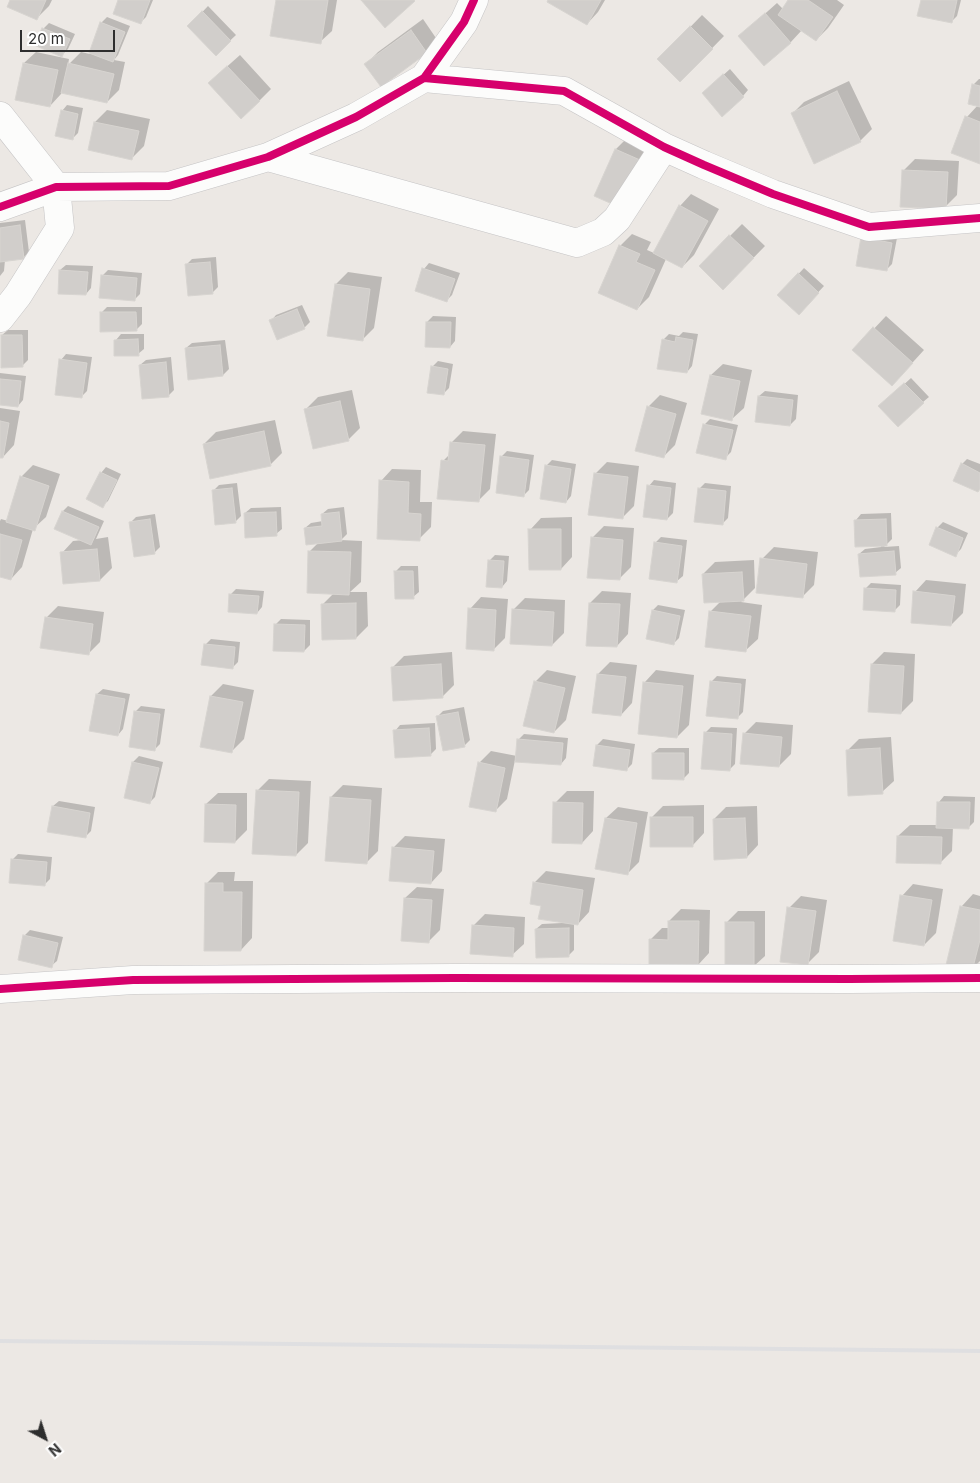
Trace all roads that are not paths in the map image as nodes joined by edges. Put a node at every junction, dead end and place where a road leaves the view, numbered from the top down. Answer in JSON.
{"nodes":[{"id":1,"x":474,"y":0,"type":"edge"},
{"id":2,"x":424,"y":78,"type":"junction"},
{"id":3,"x":0,"y":116,"type":"edge"},
{"id":4,"x":664,"y":147,"type":"junction"},
{"id":5,"x":268,"y":157,"type":"junction"},
{"id":6,"x":56,"y":188,"type":"junction"},
{"id":7,"x":0,"y":207,"type":"edge"},
{"id":8,"x":980,"y":218,"type":"edge"},
{"id":9,"x":0,"y":318,"type":"edge"},
{"id":10,"x":980,"y":978,"type":"edge"},
{"id":11,"x":0,"y":989,"type":"edge"}],
"edges":[{"from":1,"to":2,"type":"street"},
{"from":2,"to":4,"type":"street"},
{"from":2,"to":5,"type":"street"},
{"from":3,"to":6,"type":"street"},
{"from":4,"to":5,"type":"street"},
{"from":4,"to":8,"type":"street"},
{"from":5,"to":6,"type":"street"},
{"from":6,"to":7,"type":"street"},
{"from":6,"to":9,"type":"street"},
{"from":10,"to":11,"type":"street"}]}
